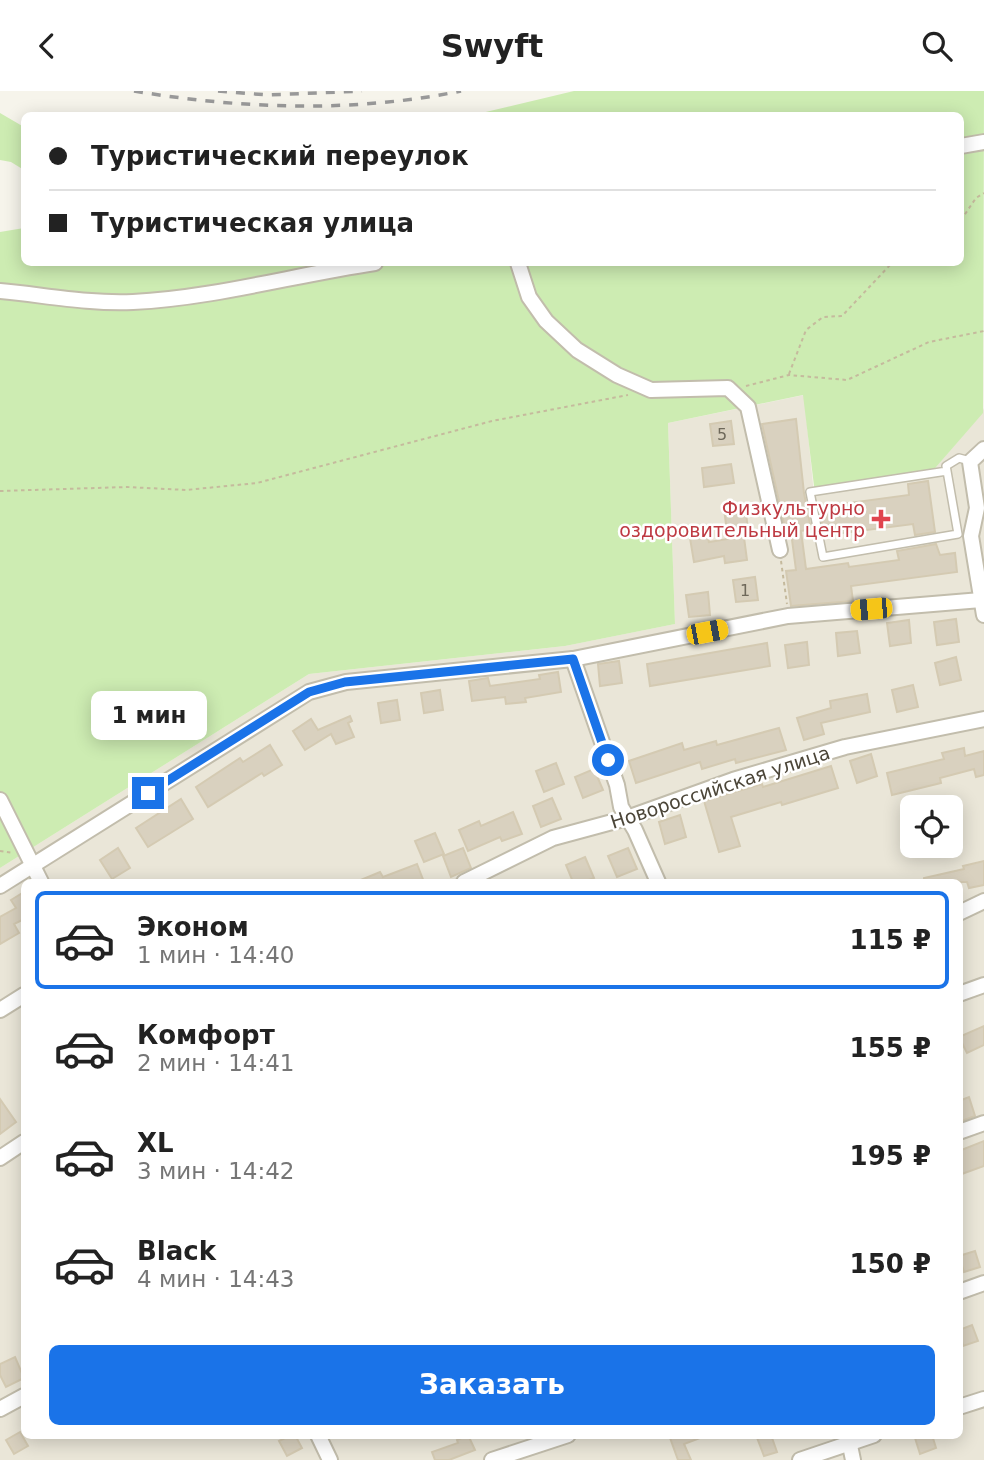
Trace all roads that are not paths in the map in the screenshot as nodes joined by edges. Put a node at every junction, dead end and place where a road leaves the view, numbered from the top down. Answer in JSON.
{"nodes":[{"id":1,"x":984,"y":142,"type":"edge"},
{"id":2,"x":964,"y":145,"type":"edge"},
{"id":3,"x":358,"y":266,"type":"edge"},
{"id":4,"x":519,"y":266,"type":"edge"},
{"id":5,"x":0,"y":291,"type":"edge"},
{"id":6,"x":984,"y":450,"type":"edge"},
{"id":7,"x":970,"y":461,"type":"junction"},
{"id":8,"x":947,"y":471,"type":"junction"},
{"id":9,"x":780,"y":550,"type":"road end"},
{"id":10,"x":981,"y":600,"type":"junction"},
{"id":11,"x":984,"y":615,"type":"edge"},
{"id":12,"x":573,"y":659,"type":"junction"},
{"id":13,"x":984,"y":719,"type":"edge"},
{"id":14,"x":0,"y":800,"type":"edge"},
{"id":15,"x":627,"y":818,"type":"junction"},
{"id":16,"x":34,"y":866,"type":"junction"},
{"id":17,"x":40,"y":879,"type":"edge"},
{"id":18,"x":470,"y":879,"type":"edge"},
{"id":19,"x":656,"y":879,"type":"edge"},
{"id":20,"x":0,"y":886,"type":"edge"},
{"id":21,"x":984,"y":901,"type":"edge"},
{"id":22,"x":963,"y":911,"type":"edge"},
{"id":23,"x":984,"y":985,"type":"edge"},
{"id":24,"x":963,"y":993,"type":"edge"},
{"id":25,"x":21,"y":997,"type":"edge"},
{"id":26,"x":0,"y":1010,"type":"edge"},
{"id":27,"x":984,"y":1123,"type":"edge"},
{"id":28,"x":963,"y":1131,"type":"edge"},
{"id":29,"x":21,"y":1144,"type":"edge"},
{"id":30,"x":0,"y":1158,"type":"edge"},
{"id":31,"x":984,"y":1283,"type":"edge"},
{"id":32,"x":963,"y":1291,"type":"edge"},
{"id":33,"x":21,"y":1398,"type":"edge"},
{"id":34,"x":984,"y":1399,"type":"edge"},
{"id":35,"x":963,"y":1406,"type":"edge"},
{"id":36,"x":0,"y":1409,"type":"edge"},
{"id":37,"x":320,"y":1439,"type":"edge"},
{"id":38,"x":556,"y":1439,"type":"edge"},
{"id":39,"x":849,"y":1439,"type":"edge"},
{"id":40,"x":330,"y":1460,"type":"edge"},
{"id":41,"x":492,"y":1460,"type":"edge"},
{"id":42,"x":800,"y":1460,"type":"edge"},
{"id":43,"x":853,"y":1460,"type":"edge"}],
"edges":[{"from":1,"to":2,"type":"street"},
{"from":3,"to":5,"type":"street"},
{"from":4,"to":9,"type":"street"},
{"from":6,"to":7,"type":"street"},
{"from":7,"to":8,"type":"lane"},
{"from":7,"to":10,"type":"street"},
{"from":8,"to":8,"type":"lane"},
{"from":10,"to":11,"type":"street"},
{"from":10,"to":12,"type":"street"},
{"from":12,"to":15,"type":"street"},
{"from":12,"to":16,"type":"street"},
{"from":13,"to":15,"type":"street","name":"Новороссийская улица"},
{"from":14,"to":16,"type":"street"},
{"from":15,"to":18,"type":"street","name":"Новороссийская улица"},
{"from":15,"to":19,"type":"street"},
{"from":16,"to":17,"type":"street"},
{"from":16,"to":20,"type":"street"},
{"from":21,"to":22,"type":"street"},
{"from":23,"to":24,"type":"street"},
{"from":25,"to":26,"type":"street"},
{"from":27,"to":28,"type":"street"},
{"from":29,"to":30,"type":"street"},
{"from":31,"to":32,"type":"street"},
{"from":33,"to":36,"type":"street"},
{"from":34,"to":35,"type":"street"},
{"from":37,"to":40,"type":"street"},
{"from":38,"to":41,"type":"street"},
{"from":39,"to":42,"type":"street"},
{"from":39,"to":43,"type":"street"}]}
